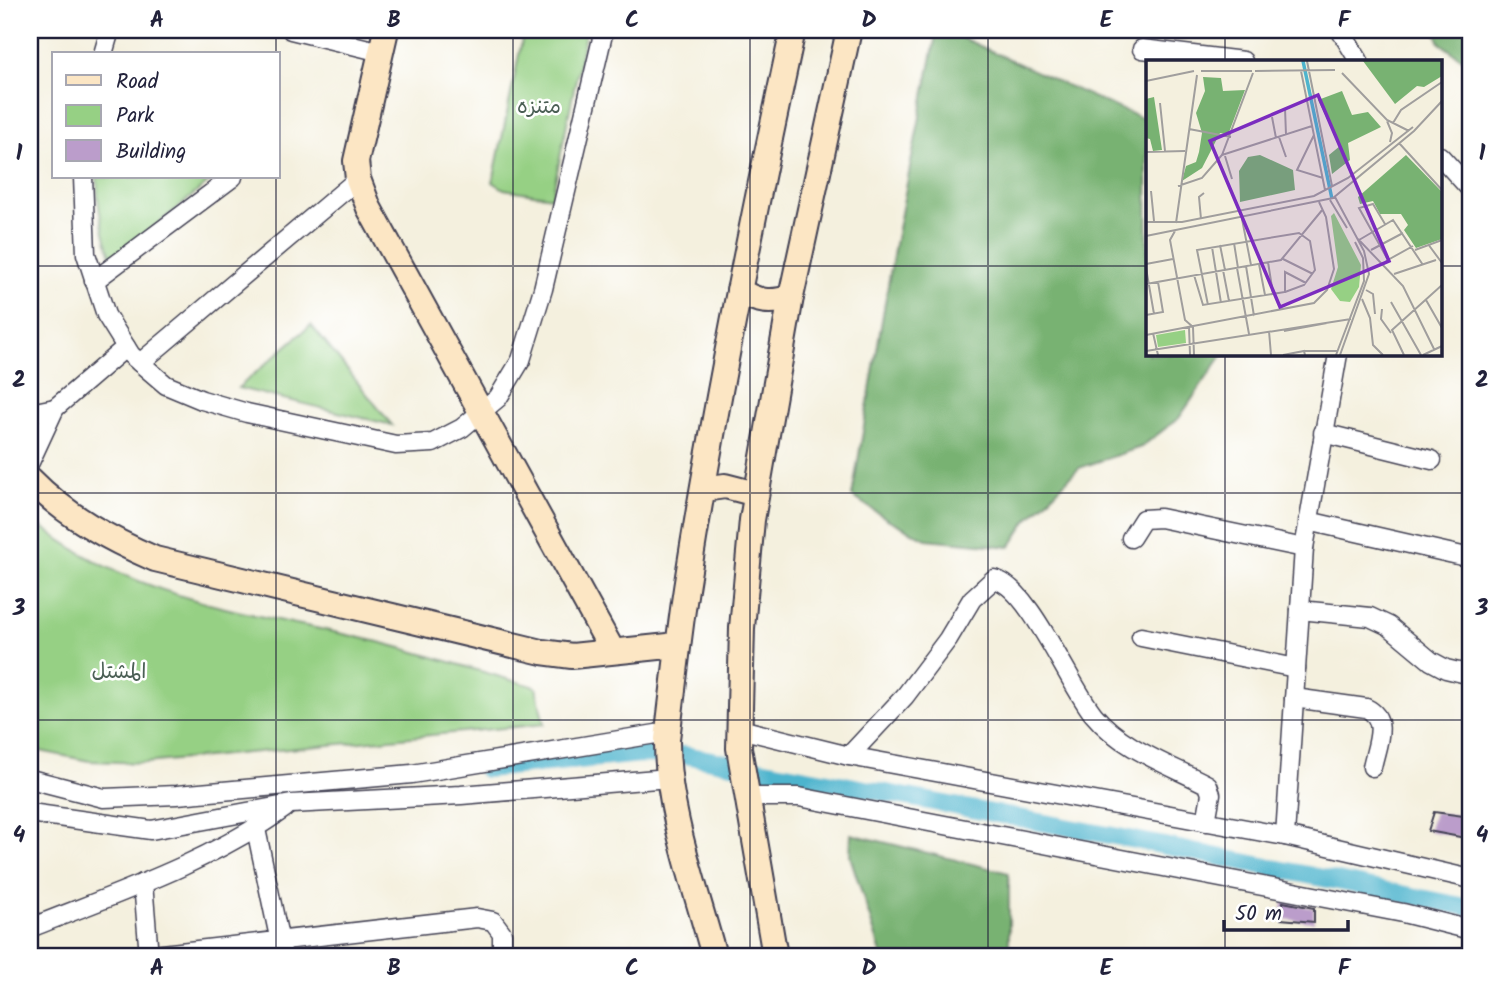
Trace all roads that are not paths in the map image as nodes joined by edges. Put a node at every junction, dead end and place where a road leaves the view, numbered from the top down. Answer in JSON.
{"nodes":[{"id":1,"x":110,"y":30,"type":"edge"},
{"id":2,"x":291,"y":30,"type":"edge"},
{"id":3,"x":604,"y":30,"type":"edge"},
{"id":4,"x":793,"y":30,"type":"edge"},
{"id":5,"x":849,"y":30,"type":"edge"},
{"id":6,"x":1340,"y":30,"type":"edge"},
{"id":7,"x":384,"y":41,"type":"edge"},
{"id":8,"x":1142,"y":49,"type":"dead end"},
{"id":9,"x":104,"y":52,"type":"edge"},
{"id":10,"x":1352,"y":58,"type":"edge"},
{"id":11,"x":1235,"y":60,"type":"edge"},
{"id":12,"x":1442,"y":158,"type":"edge"},
{"id":13,"x":83,"y":178,"type":"edge"},
{"id":14,"x":232,"y":178,"type":"edge"},
{"id":15,"x":358,"y":178,"type":"junction"},
{"id":16,"x":1468,"y":180,"type":"edge"},
{"id":17,"x":94,"y":281,"type":"junction"},
{"id":18,"x":739,"y":290,"type":"junction"},
{"id":19,"x":791,"y":297,"type":"junction"},
{"id":20,"x":126,"y":347,"type":"junction"},
{"id":21,"x":1338,"y":355,"type":"edge"},
{"id":22,"x":140,"y":363,"type":"junction"},
{"id":23,"x":55,"y":408,"type":"junction"},
{"id":24,"x":482,"y":412,"type":"junction"},
{"id":25,"x":30,"y":413,"type":"edge"},
{"id":26,"x":1323,"y":433,"type":"junction"},
{"id":27,"x":1433,"y":460,"type":"dead end"},
{"id":28,"x":30,"y":462,"type":"edge"},
{"id":29,"x":30,"y":479,"type":"edge"},
{"id":30,"x":704,"y":489,"type":"junction"},
{"id":31,"x":756,"y":494,"type":"junction"},
{"id":32,"x":1308,"y":522,"type":"junction"},
{"id":33,"x":1131,"y":538,"type":"dead end"},
{"id":34,"x":1304,"y":548,"type":"junction"},
{"id":35,"x":1471,"y":558,"type":"edge"},
{"id":36,"x":1300,"y":610,"type":"junction"},
{"id":37,"x":1141,"y":637,"type":"dead end"},
{"id":38,"x":678,"y":645,"type":"junction"},
{"id":39,"x":612,"y":650,"type":"junction"},
{"id":40,"x":1296,"y":668,"type":"junction"},
{"id":41,"x":1471,"y":675,"type":"edge"},
{"id":42,"x":1294,"y":698,"type":"junction"},
{"id":43,"x":667,"y":735,"type":"junction"},
{"id":44,"x":740,"y":739,"type":"junction"},
{"id":45,"x":849,"y":756,"type":"junction"},
{"id":46,"x":1372,"y":767,"type":"dead end"},
{"id":47,"x":667,"y":772,"type":"junction"},
{"id":48,"x":30,"y":779,"type":"edge"},
{"id":49,"x":745,"y":787,"type":"junction"},
{"id":50,"x":291,"y":804,"type":"junction"},
{"id":51,"x":30,"y":813,"type":"edge"},
{"id":52,"x":1206,"y":822,"type":"junction"},
{"id":53,"x":256,"y":829,"type":"junction"},
{"id":54,"x":1285,"y":836,"type":"junction"},
{"id":55,"x":1471,"y":878,"type":"edge"},
{"id":56,"x":143,"y":883,"type":"junction"},
{"id":57,"x":30,"y":928,"type":"edge"},
{"id":58,"x":1471,"y":930,"type":"edge"},
{"id":59,"x":282,"y":948,"type":"edge"},
{"id":60,"x":148,"y":956,"type":"edge"},
{"id":61,"x":502,"y":956,"type":"edge"},
{"id":62,"x":714,"y":956,"type":"edge"},
{"id":63,"x":775,"y":956,"type":"edge"}],
"edges":[{"from":1,"to":9,"type":"street"},
{"from":2,"to":7,"type":"street"},
{"from":3,"to":24,"type":"street"},
{"from":4,"to":18,"type":"main road"},
{"from":5,"to":19,"type":"main road"},
{"from":6,"to":10,"type":"street"},
{"from":7,"to":15,"type":"main road"},
{"from":8,"to":11,"type":"street"},
{"from":12,"to":16,"type":"street"},
{"from":13,"to":17,"type":"street"},
{"from":14,"to":17,"type":"street"},
{"from":15,"to":22,"type":"street"},
{"from":15,"to":24,"type":"main road"},
{"from":17,"to":20,"type":"street"},
{"from":18,"to":19,"type":"main road"},
{"from":18,"to":30,"type":"main road"},
{"from":19,"to":31,"type":"main road"},
{"from":20,"to":22,"type":"street"},
{"from":20,"to":23,"type":"street"},
{"from":21,"to":26,"type":"street"},
{"from":22,"to":24,"type":"street"},
{"from":23,"to":25,"type":"street"},
{"from":23,"to":28,"type":"street"},
{"from":24,"to":39,"type":"main road"},
{"from":26,"to":27,"type":"street"},
{"from":26,"to":32,"type":"street"},
{"from":29,"to":39,"type":"main road"},
{"from":30,"to":31,"type":"main road"},
{"from":30,"to":38,"type":"main road"},
{"from":31,"to":44,"type":"main road"},
{"from":32,"to":34,"type":"street"},
{"from":32,"to":35,"type":"street"},
{"from":33,"to":34,"type":"street"},
{"from":34,"to":36,"type":"street"},
{"from":36,"to":40,"type":"street"},
{"from":36,"to":41,"type":"street"},
{"from":37,"to":40,"type":"street"},
{"from":38,"to":39,"type":"main road"},
{"from":38,"to":43,"type":"main road"},
{"from":40,"to":42,"type":"street"},
{"from":42,"to":46,"type":"street"},
{"from":42,"to":54,"type":"street"},
{"from":43,"to":47,"type":"main road"},
{"from":43,"to":48,"type":"street"},
{"from":44,"to":45,"type":"street"},
{"from":44,"to":49,"type":"main road"},
{"from":45,"to":52,"type":"street"},
{"from":45,"to":52,"type":"street"},
{"from":47,"to":50,"type":"street"},
{"from":47,"to":62,"type":"main road"},
{"from":49,"to":58,"type":"street"},
{"from":49,"to":63,"type":"main road"},
{"from":50,"to":51,"type":"street"},
{"from":50,"to":53,"type":"street"},
{"from":52,"to":54,"type":"street"},
{"from":53,"to":56,"type":"street"},
{"from":53,"to":59,"type":"street"},
{"from":54,"to":55,"type":"street"},
{"from":56,"to":57,"type":"street"},
{"from":56,"to":60,"type":"street"},
{"from":59,"to":60,"type":"street"},
{"from":59,"to":61,"type":"street"}]}
